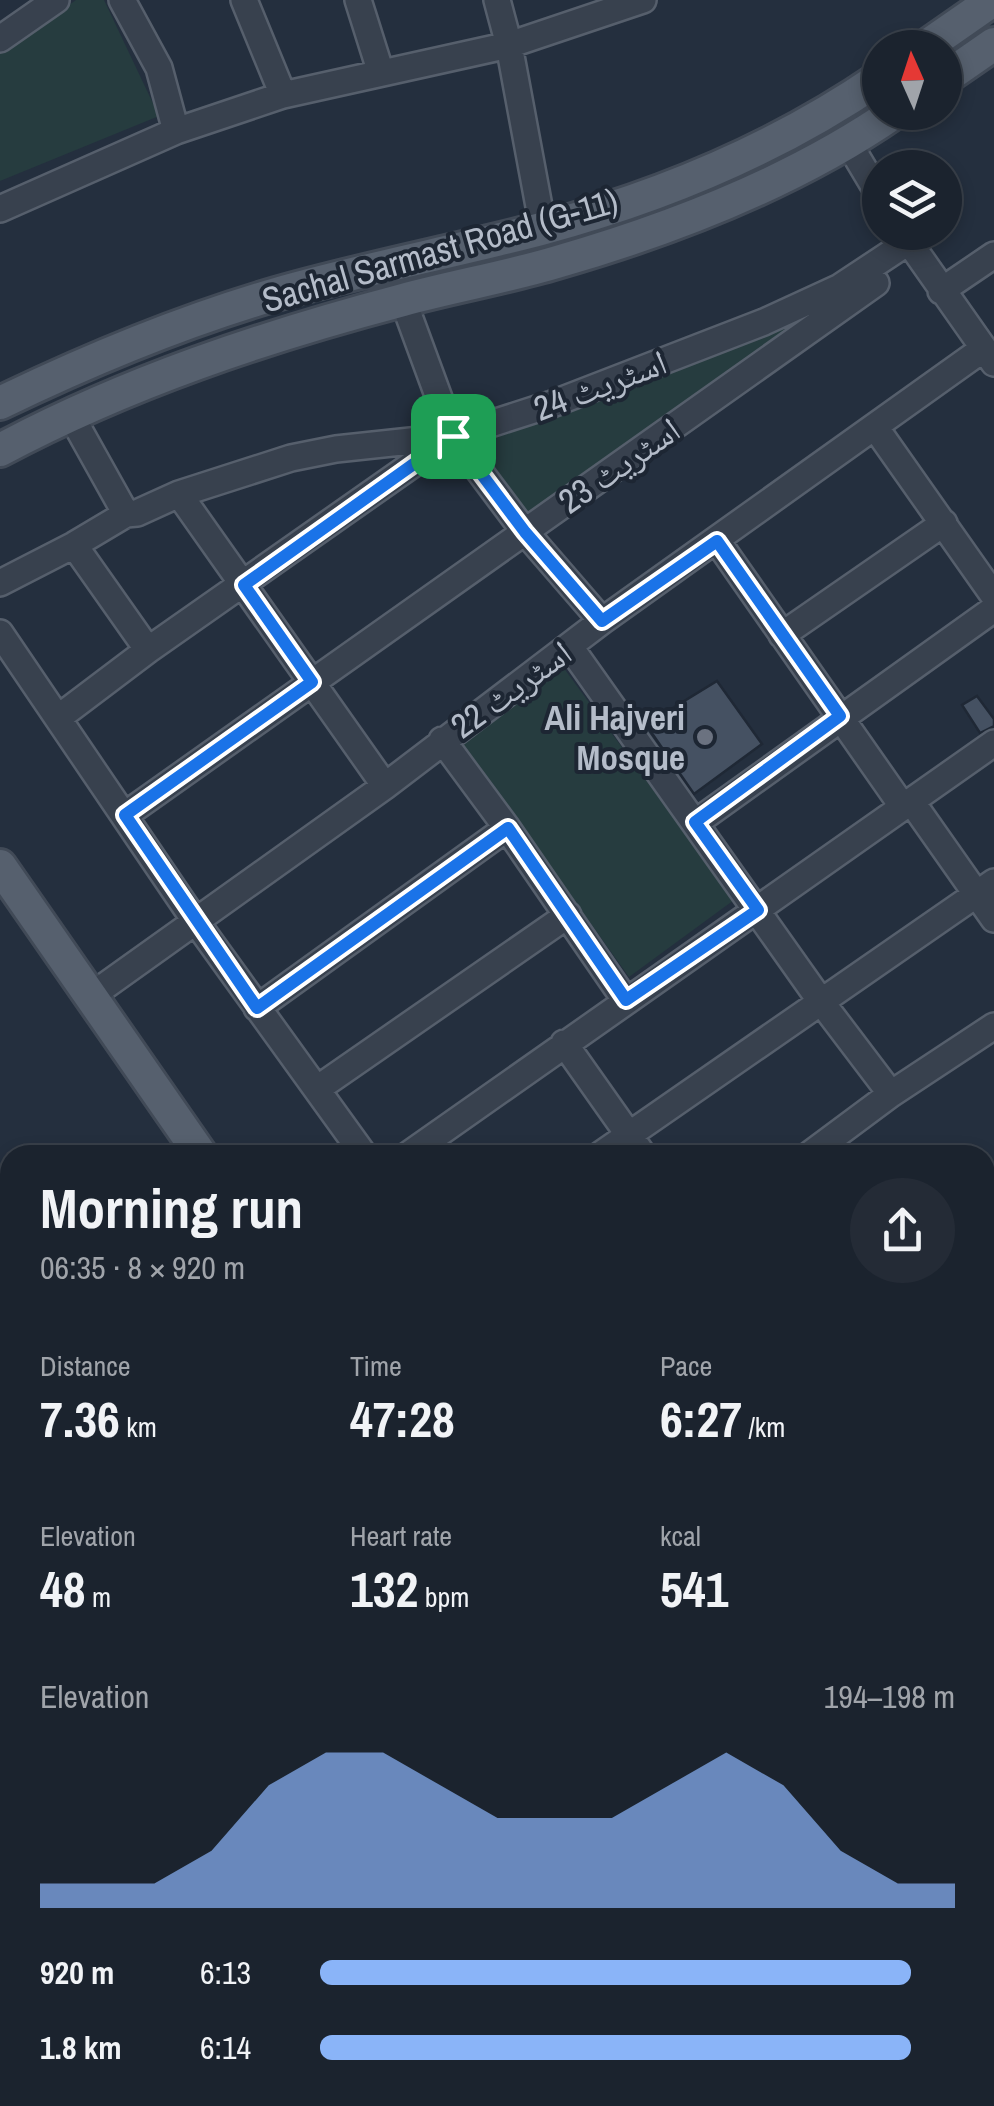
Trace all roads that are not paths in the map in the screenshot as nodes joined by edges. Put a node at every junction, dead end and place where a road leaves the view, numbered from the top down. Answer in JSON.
{"nodes":[{"id":1,"x":56,"y":0,"type":"edge"},
{"id":2,"x":122,"y":0,"type":"edge"},
{"id":3,"x":244,"y":0,"type":"edge"},
{"id":4,"x":358,"y":0,"type":"edge"},
{"id":5,"x":496,"y":0,"type":"edge"},
{"id":6,"x":643,"y":0,"type":"edge"},
{"id":7,"x":992,"y":0,"type":"edge"},
{"id":8,"x":950,"y":30,"type":"edge"},
{"id":9,"x":0,"y":39,"type":"edge"},
{"id":10,"x":994,"y":44,"type":"edge"},
{"id":11,"x":509,"y":45,"type":"junction"},
{"id":12,"x":962,"y":66,"type":"edge"},
{"id":13,"x":381,"y":72,"type":"junction"},
{"id":14,"x":862,"y":91,"type":"edge"},
{"id":15,"x":283,"y":95,"type":"junction"},
{"id":16,"x":869,"y":130,"type":"edge"},
{"id":17,"x":176,"y":131,"type":"junction"},
{"id":18,"x":849,"y":144,"type":"junction"},
{"id":19,"x":862,"y":166,"type":"edge"},
{"id":20,"x":0,"y":210,"type":"edge"},
{"id":21,"x":543,"y":228,"type":"junction"},
{"id":22,"x":898,"y":250,"type":"edge"},
{"id":23,"x":900,"y":250,"type":"edge"},
{"id":24,"x":914,"y":250,"type":"edge"},
{"id":25,"x":994,"y":255,"type":"edge"},
{"id":26,"x":554,"y":263,"type":"junction"},
{"id":27,"x":941,"y":291,"type":"junction"},
{"id":28,"x":403,"y":300,"type":"junction"},
{"id":29,"x":988,"y":356,"type":"edge"},
{"id":30,"x":0,"y":403,"type":"edge"},
{"id":31,"x":875,"y":427,"type":"junction"},
{"id":32,"x":78,"y":428,"type":"dead end"},
{"id":33,"x":453,"y":436,"type":"junction"},
{"id":34,"x":0,"y":450,"type":"edge"},
{"id":35,"x":179,"y":494,"type":"junction"},
{"id":36,"x":126,"y":514,"type":"junction"},
{"id":37,"x":944,"y":524,"type":"junction"},
{"id":38,"x":525,"y":532,"type":"junction"},
{"id":39,"x":717,"y":541,"type":"junction"},
{"id":40,"x":74,"y":545,"type":"junction"},
{"id":41,"x":0,"y":583,"type":"edge"},
{"id":42,"x":244,"y":585,"type":"junction"},
{"id":43,"x":994,"y":596,"type":"edge"},
{"id":44,"x":994,"y":609,"type":"edge"},
{"id":45,"x":602,"y":621,"type":"junction"},
{"id":46,"x":0,"y":633,"type":"edge"},
{"id":47,"x":782,"y":634,"type":"junction"},
{"id":48,"x":570,"y":647,"type":"junction"},
{"id":49,"x":148,"y":650,"type":"junction"},
{"id":50,"x":312,"y":682,"type":"junction"},
{"id":51,"x":840,"y":716,"type":"junction"},
{"id":52,"x":58,"y":718,"type":"junction"},
{"id":53,"x":442,"y":740,"type":"junction"},
{"id":54,"x":994,"y":743,"type":"edge"},
{"id":55,"x":385,"y":786,"type":"junction"},
{"id":56,"x":907,"y":804,"type":"junction"},
{"id":57,"x":125,"y":815,"type":"junction"},
{"id":58,"x":695,"y":822,"type":"junction"},
{"id":59,"x":508,"y":828,"type":"junction"},
{"id":60,"x":0,"y":866,"type":"edge"},
{"id":61,"x":985,"y":888,"type":"edge"},
{"id":62,"x":758,"y":910,"type":"junction"},
{"id":63,"x":568,"y":915,"type":"junction"},
{"id":64,"x":994,"y":919,"type":"edge"},
{"id":65,"x":196,"y":922,"type":"junction"},
{"id":66,"x":91,"y":996,"type":"junction"},
{"id":67,"x":626,"y":1000,"type":"junction"},
{"id":68,"x":822,"y":1002,"type":"junction"},
{"id":69,"x":257,"y":1008,"type":"junction"},
{"id":70,"x":994,"y":1026,"type":"edge"},
{"id":71,"x":564,"y":1043,"type":"junction"},
{"id":72,"x":318,"y":1089,"type":"junction"},
{"id":73,"x":892,"y":1094,"type":"junction"},
{"id":74,"x":194,"y":1145,"type":"edge"},
{"id":75,"x":357,"y":1145,"type":"edge"},
{"id":76,"x":422,"y":1145,"type":"edge"},
{"id":77,"x":636,"y":1145,"type":"edge"},
{"id":78,"x":823,"y":1145,"type":"edge"}],
"edges":[{"from":1,"to":9,"type":"street"},
{"from":2,"to":17,"type":"street"},
{"from":3,"to":15,"type":"street"},
{"from":4,"to":13,"type":"street"},
{"from":5,"to":11,"type":"street"},
{"from":6,"to":11,"type":"street"},
{"from":7,"to":8,"type":"main road"},
{"from":10,"to":12,"type":"main road"},
{"from":11,"to":13,"type":"street"},
{"from":11,"to":21,"type":"street"},
{"from":13,"to":15,"type":"street"},
{"from":14,"to":21,"type":"main road","name":"Sachal Sarmast Road (G-11)"},
{"from":15,"to":17,"type":"street"},
{"from":16,"to":18,"type":"main road","name":"Sachal Sarmast Road (G-11)"},
{"from":17,"to":20,"type":"street"},
{"from":18,"to":19,"type":"street"},
{"from":18,"to":26,"type":"main road","name":"Sachal Sarmast Road (G-11)"},
{"from":21,"to":26,"type":"main road"},
{"from":21,"to":30,"type":"main road","name":"Sachal Sarmast Road (G-11)"},
{"from":22,"to":33,"type":"street","name":"اسٹریٹ 24"},
{"from":23,"to":38,"type":"street","name":"اسٹریٹ 23"},
{"from":24,"to":27,"type":"street"},
{"from":25,"to":27,"type":"street"},
{"from":26,"to":28,"type":"main road","name":"Sachal Sarmast Road (G-11)"},
{"from":27,"to":29,"type":"street"},
{"from":28,"to":33,"type":"street"},
{"from":28,"to":34,"type":"main road","name":"Sachal Sarmast Road (G-11)"},
{"from":29,"to":31,"type":"street","name":"اسٹریٹ 22"},
{"from":31,"to":37,"type":"street"},
{"from":31,"to":39,"type":"street","name":"اسٹریٹ 22"},
{"from":32,"to":36,"type":"street"},
{"from":33,"to":35,"type":"street"},
{"from":33,"to":38,"type":"street"},
{"from":33,"to":42,"type":"street","name":"اسٹریٹ 24"},
{"from":35,"to":36,"type":"street"},
{"from":35,"to":42,"type":"street"},
{"from":36,"to":40,"type":"street"},
{"from":37,"to":43,"type":"street"},
{"from":37,"to":47,"type":"street"},
{"from":38,"to":45,"type":"street"},
{"from":38,"to":50,"type":"street","name":"اسٹریٹ 23"},
{"from":39,"to":45,"type":"street","name":"اسٹریٹ 22"},
{"from":39,"to":47,"type":"street"},
{"from":40,"to":41,"type":"street"},
{"from":40,"to":49,"type":"street"},
{"from":42,"to":49,"type":"street","name":"اسٹریٹ 24"},
{"from":42,"to":50,"type":"street"},
{"from":44,"to":51,"type":"street"},
{"from":45,"to":48,"type":"street","name":"اسٹریٹ 22"},
{"from":46,"to":52,"type":"street"},
{"from":47,"to":51,"type":"street"},
{"from":48,"to":53,"type":"street","name":"اسٹریٹ 22"},
{"from":48,"to":58,"type":"street"},
{"from":49,"to":52,"type":"street","name":"اسٹریٹ 24"},
{"from":50,"to":55,"type":"street"},
{"from":50,"to":57,"type":"street","name":"اسٹریٹ 23"},
{"from":51,"to":56,"type":"street"},
{"from":51,"to":58,"type":"street"},
{"from":52,"to":57,"type":"street"},
{"from":53,"to":55,"type":"street","name":"اسٹریٹ 22"},
{"from":53,"to":59,"type":"street"},
{"from":54,"to":56,"type":"street"},
{"from":55,"to":65,"type":"street","name":"اسٹریٹ 22"},
{"from":56,"to":61,"type":"street"},
{"from":56,"to":62,"type":"street"},
{"from":57,"to":65,"type":"street"},
{"from":58,"to":62,"type":"street"},
{"from":59,"to":63,"type":"street"},
{"from":59,"to":69,"type":"street"},
{"from":60,"to":66,"type":"main road"},
{"from":61,"to":64,"type":"street"},
{"from":61,"to":68,"type":"street"},
{"from":62,"to":67,"type":"street"},
{"from":62,"to":68,"type":"street"},
{"from":63,"to":67,"type":"street"},
{"from":63,"to":72,"type":"street"},
{"from":65,"to":66,"type":"street","name":"اسٹریٹ 22"},
{"from":65,"to":69,"type":"street"},
{"from":66,"to":74,"type":"main road"},
{"from":67,"to":71,"type":"street"},
{"from":68,"to":73,"type":"street"},
{"from":68,"to":77,"type":"street"},
{"from":69,"to":72,"type":"street"},
{"from":70,"to":73,"type":"street"},
{"from":71,"to":76,"type":"street"},
{"from":71,"to":77,"type":"street"},
{"from":72,"to":75,"type":"street"},
{"from":73,"to":78,"type":"street"}]}
